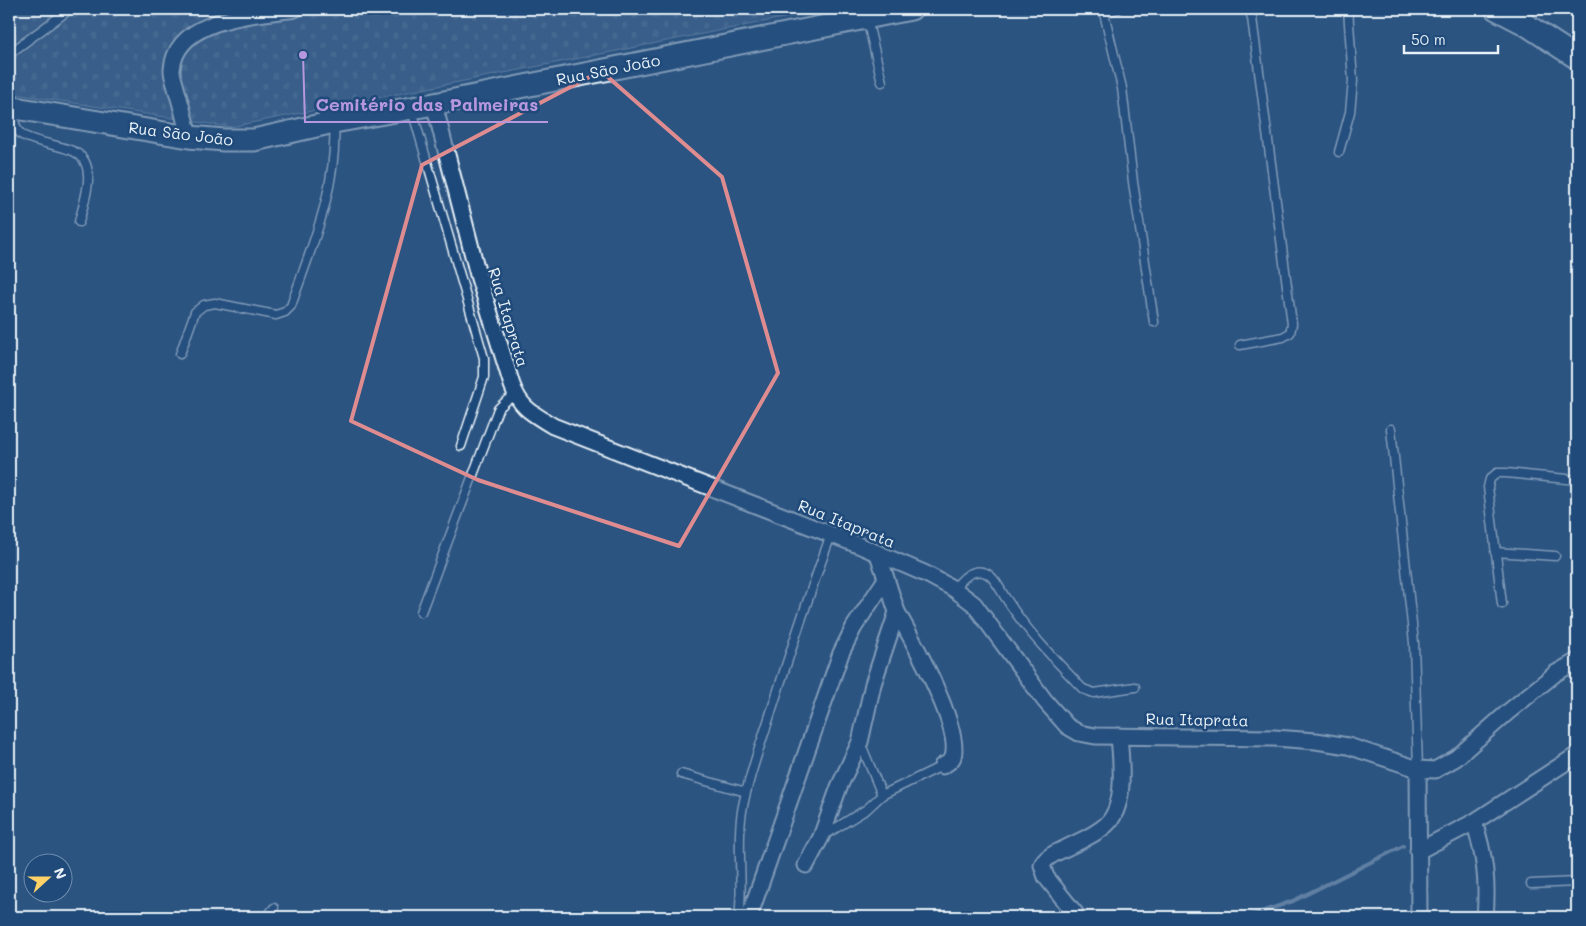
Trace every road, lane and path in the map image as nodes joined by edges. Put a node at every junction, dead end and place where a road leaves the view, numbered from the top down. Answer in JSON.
{"nodes":[{"id":1,"x":70,"y":9,"type":"edge"},
{"id":2,"x":295,"y":9,"type":"edge"},
{"id":3,"x":911,"y":9,"type":"edge"},
{"id":4,"x":1118,"y":9,"type":"edge"},
{"id":5,"x":1249,"y":9,"type":"edge"},
{"id":6,"x":1348,"y":9,"type":"edge"},
{"id":7,"x":1496,"y":9,"type":"edge"},
{"id":8,"x":1104,"y":11,"type":"edge"},
{"id":9,"x":867,"y":17,"type":"junction"},
{"id":10,"x":9,"y":54,"type":"edge"},
{"id":11,"x":1577,"y":58,"type":"edge"},
{"id":12,"x":882,"y":82,"type":"dead end"},
{"id":13,"x":434,"y":104,"type":"junction"},
{"id":14,"x":11,"y":107,"type":"edge"},
{"id":15,"x":411,"y":108,"type":"junction"},
{"id":16,"x":334,"y":122,"type":"junction"},
{"id":17,"x":190,"y":136,"type":"junction"},
{"id":18,"x":1339,"y":152,"type":"dead end"},
{"id":19,"x":78,"y":222,"type":"dead end"},
{"id":20,"x":1154,"y":322,"type":"dead end"},
{"id":21,"x":1240,"y":345,"type":"dead end"},
{"id":22,"x":180,"y":354,"type":"dead end"},
{"id":23,"x":516,"y":395,"type":"junction"},
{"id":24,"x":1391,"y":429,"type":"dead end"},
{"id":25,"x":461,"y":446,"type":"dead end"},
{"id":26,"x":1577,"y":480,"type":"edge"},
{"id":27,"x":831,"y":535,"type":"junction"},
{"id":28,"x":1495,"y":552,"type":"junction"},
{"id":29,"x":878,"y":554,"type":"junction"},
{"id":30,"x":1556,"y":556,"type":"dead end"},
{"id":31,"x":886,"y":579,"type":"junction"},
{"id":32,"x":954,"y":589,"type":"junction"},
{"id":33,"x":1502,"y":604,"type":"dead end"},
{"id":34,"x":421,"y":612,"type":"dead end"},
{"id":35,"x":897,"y":612,"type":"junction"},
{"id":36,"x":1577,"y":661,"type":"edge"},
{"id":37,"x":1135,"y":687,"type":"dead end"},
{"id":38,"x":1119,"y":736,"type":"junction"},
{"id":39,"x":860,"y":742,"type":"junction"},
{"id":40,"x":1577,"y":755,"type":"edge"},
{"id":41,"x":942,"y":766,"type":"joint"},
{"id":42,"x":1418,"y":769,"type":"junction"},
{"id":43,"x":681,"y":774,"type":"dead end"},
{"id":44,"x":746,"y":792,"type":"junction"},
{"id":45,"x":882,"y":795,"type":"junction"},
{"id":46,"x":1474,"y":822,"type":"junction"},
{"id":47,"x":821,"y":837,"type":"junction"},
{"id":48,"x":1418,"y":851,"type":"junction"},
{"id":49,"x":806,"y":865,"type":"dead end"},
{"id":50,"x":1577,"y":882,"type":"edge"},
{"id":51,"x":1531,"y":884,"type":"dead end"},
{"id":52,"x":274,"y":908,"type":"dead end"},
{"id":53,"x":268,"y":917,"type":"edge"},
{"id":54,"x":739,"y":917,"type":"edge"},
{"id":55,"x":749,"y":917,"type":"edge"},
{"id":56,"x":1078,"y":917,"type":"edge"},
{"id":57,"x":1419,"y":917,"type":"edge"},
{"id":58,"x":1485,"y":917,"type":"edge"}],
"edges":[{"from":1,"to":10,"type":"lane"},
{"from":2,"to":17,"type":"street"},
{"from":3,"to":9,"type":"street","name":"Rua São João"},
{"from":4,"to":8,"type":"lane"},
{"from":5,"to":21,"type":"lane"},
{"from":6,"to":18,"type":"lane"},
{"from":7,"to":11,"type":"street"},
{"from":8,"to":20,"type":"lane"},
{"from":9,"to":12,"type":"lane"},
{"from":9,"to":13,"type":"street","name":"Rua São João"},
{"from":13,"to":15,"type":"street","name":"Rua São João"},
{"from":13,"to":23,"type":"street","name":"Rua Itaprata"},
{"from":14,"to":17,"type":"street","name":"Rua São João"},
{"from":14,"to":19,"type":"lane"},
{"from":15,"to":16,"type":"street","name":"Rua São João"},
{"from":15,"to":25,"type":"lane"},
{"from":16,"to":17,"type":"street","name":"Rua São João"},
{"from":16,"to":22,"type":"lane"},
{"from":23,"to":27,"type":"street","name":"Rua Itaprata"},
{"from":23,"to":34,"type":"lane"},
{"from":24,"to":42,"type":"lane"},
{"from":26,"to":28,"type":"lane"},
{"from":27,"to":29,"type":"street","name":"Rua Itaprata"},
{"from":27,"to":44,"type":"lane"},
{"from":28,"to":30,"type":"lane"},
{"from":28,"to":33,"type":"lane"},
{"from":29,"to":31,"type":"street"},
{"from":29,"to":32,"type":"street","name":"Rua Itaprata"},
{"from":31,"to":35,"type":"street"},
{"from":31,"to":55,"type":"street"},
{"from":32,"to":37,"type":"lane"},
{"from":32,"to":38,"type":"street","name":"Rua Itaprata"},
{"from":35,"to":39,"type":"street"},
{"from":35,"to":41,"type":"street"},
{"from":36,"to":42,"type":"street"},
{"from":38,"to":42,"type":"street","name":"Rua Itaprata"},
{"from":38,"to":56,"type":"street"},
{"from":39,"to":45,"type":"lane"},
{"from":39,"to":47,"type":"street"},
{"from":40,"to":46,"type":"street"},
{"from":41,"to":45,"type":"lane"},
{"from":42,"to":48,"type":"street"},
{"from":43,"to":44,"type":"lane"},
{"from":44,"to":54,"type":"lane"},
{"from":45,"to":47,"type":"lane"},
{"from":46,"to":48,"type":"street"},
{"from":46,"to":58,"type":"street"},
{"from":47,"to":49,"type":"street"},
{"from":48,"to":57,"type":"street"},
{"from":50,"to":51,"type":"lane"},
{"from":52,"to":53,"type":"lane"}]}
